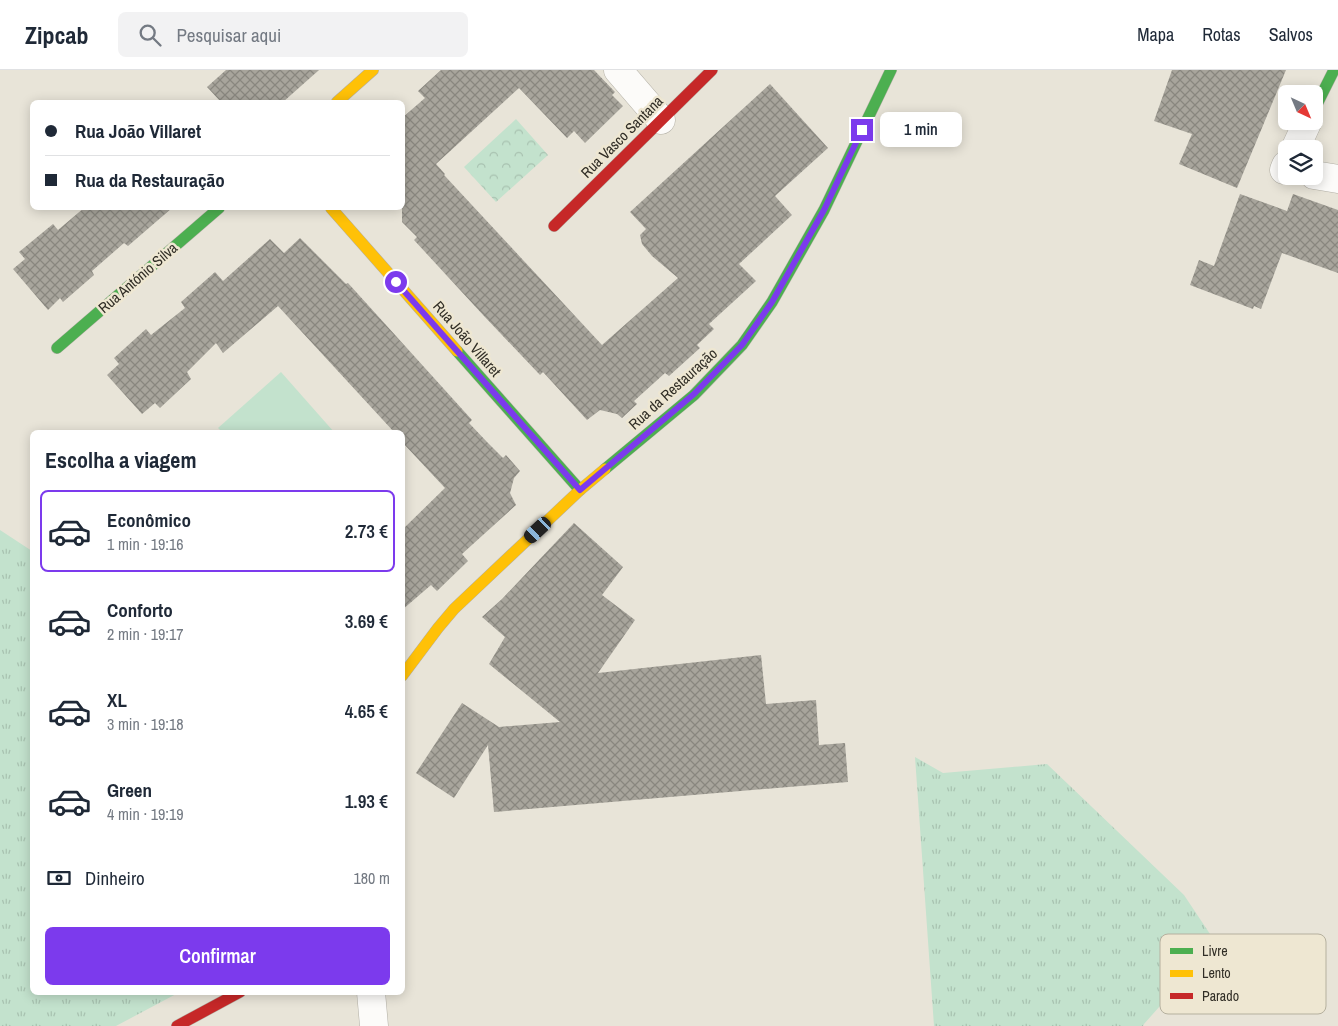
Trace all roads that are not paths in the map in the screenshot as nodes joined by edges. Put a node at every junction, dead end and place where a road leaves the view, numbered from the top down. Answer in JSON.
{"nodes":[{"id":1,"x":373,"y":70,"type":"edge"},
{"id":2,"x":618,"y":70,"type":"edge"},
{"id":3,"x":712,"y":70,"type":"edge"},
{"id":4,"x":891,"y":70,"type":"edge"},
{"id":5,"x":1334,"y":70,"type":"edge"},
{"id":6,"x":1323,"y":92,"type":"edge"},
{"id":7,"x":339,"y":100,"type":"edge"},
{"id":8,"x":661,"y":120,"type":"junction"},
{"id":9,"x":1323,"y":176,"type":"edge"},
{"id":10,"x":1338,"y":179,"type":"edge"},
{"id":11,"x":217,"y":210,"type":"edge"},
{"id":12,"x":333,"y":210,"type":"edge"},
{"id":13,"x":554,"y":226,"type":"dead end"},
{"id":14,"x":57,"y":348,"type":"dead end"},
{"id":15,"x":580,"y":490,"type":"junction"},
{"id":16,"x":405,"y":672,"type":"edge"},
{"id":17,"x":234,"y":995,"type":"edge"},
{"id":18,"x":371,"y":995,"type":"edge"},
{"id":19,"x":176,"y":1026,"type":"edge"},
{"id":20,"x":374,"y":1026,"type":"edge"}],
"edges":[{"from":1,"to":7,"type":"street"},
{"from":2,"to":8,"type":"street"},
{"from":3,"to":8,"type":"street","name":"Rua Vasco Santana"},
{"from":4,"to":15,"type":"street","name":"Rua da Restauração"},
{"from":5,"to":6,"type":"street"},
{"from":8,"to":13,"type":"street","name":"Rua Vasco Santana"},
{"from":9,"to":10,"type":"street"},
{"from":11,"to":14,"type":"street","name":"Rua António Silva"},
{"from":12,"to":15,"type":"street","name":"Rua João Villaret"},
{"from":15,"to":16,"type":"street","name":"Rua da Restauração"},
{"from":17,"to":19,"type":"street"},
{"from":18,"to":20,"type":"street"}]}
